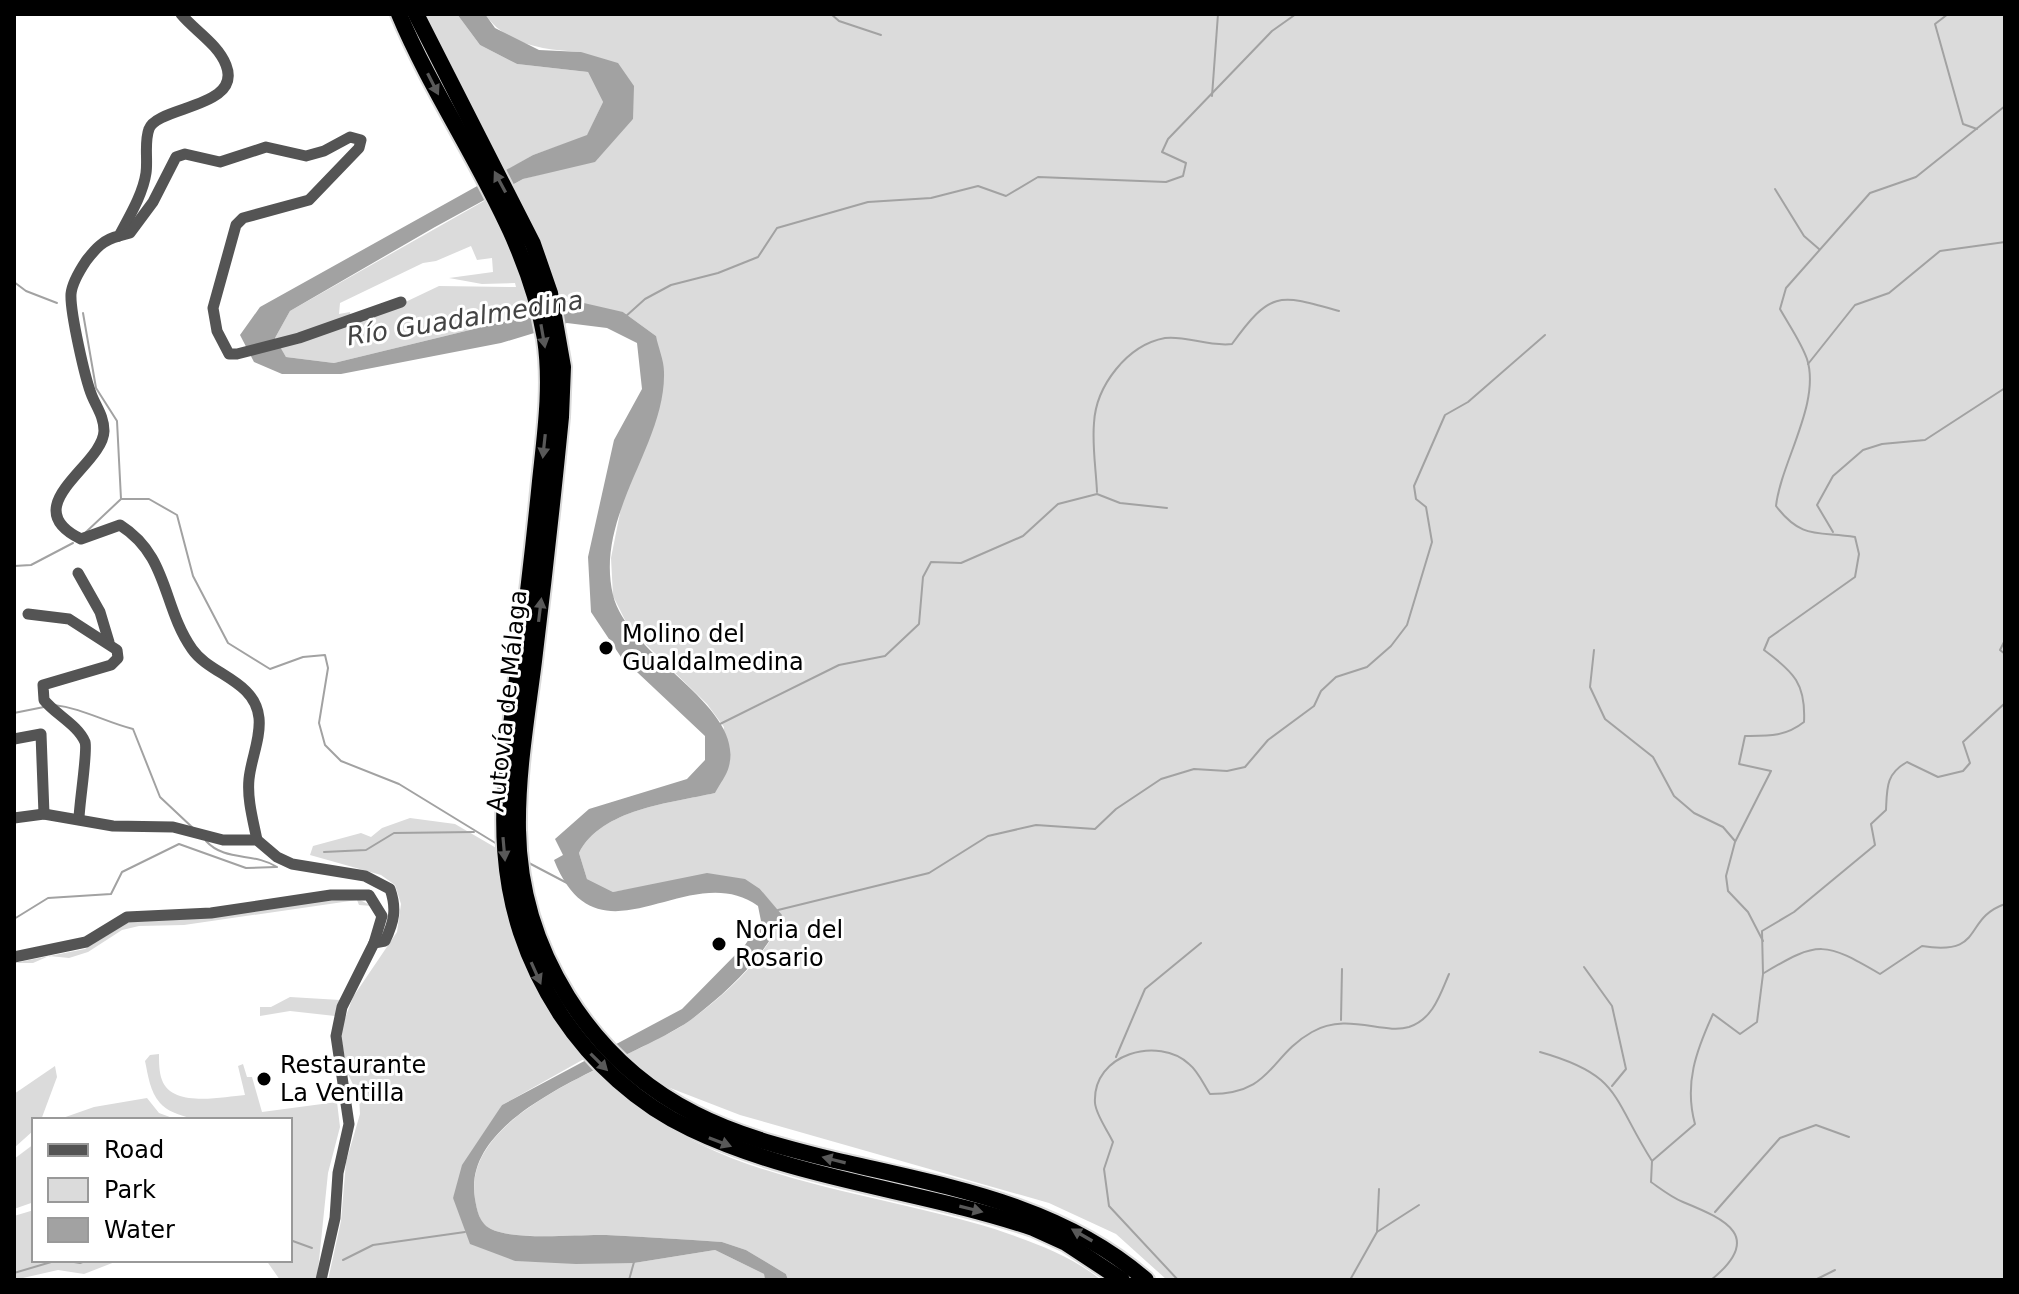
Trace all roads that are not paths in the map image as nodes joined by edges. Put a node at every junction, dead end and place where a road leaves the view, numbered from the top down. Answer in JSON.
{"nodes":[{"id":1,"x":181,"y":14,"type":"edge"},
{"id":2,"x":399,"y":14,"type":"edge"},
{"id":3,"x":416,"y":14,"type":"edge"},
{"id":4,"x":477,"y":154,"type":"junction"},
{"id":5,"x":119,"y":236,"type":"junction"},
{"id":6,"x":401,"y":302,"type":"dead end"},
{"id":7,"x":78,"y":573,"type":"dead end"},
{"id":8,"x":28,"y":614,"type":"dead end"},
{"id":9,"x":109,"y":642,"type":"junction"},
{"id":10,"x":14,"y":739,"type":"edge"},
{"id":11,"x":14,"y":804,"type":"edge"},
{"id":12,"x":44,"y":814,"type":"junction"},
{"id":13,"x":15,"y":818,"type":"edge"},
{"id":14,"x":79,"y":819,"type":"junction"},
{"id":15,"x":257,"y":840,"type":"junction"},
{"id":16,"x":374,"y":943,"type":"junction"},
{"id":17,"x":14,"y":957,"type":"edge"},
{"id":18,"x":656,"y":1099,"type":"junction"},
{"id":19,"x":321,"y":1280,"type":"edge"},
{"id":20,"x":1122,"y":1280,"type":"edge"},
{"id":21,"x":1146,"y":1280,"type":"edge"}],
"edges":[{"from":1,"to":5,"type":"street"},
{"from":2,"to":4,"type":"highway","name":"Autovía de Málaga","one_way":true},
{"from":3,"to":4,"type":"highway","name":"Autovía de Málaga"},
{"from":4,"to":18,"type":"highway","name":"Autovía de Málaga"},
{"from":5,"to":6,"type":"street"},
{"from":5,"to":15,"type":"street"},
{"from":7,"to":9,"type":"street"},
{"from":8,"to":9,"type":"street"},
{"from":9,"to":14,"type":"street"},
{"from":10,"to":12,"type":"street"},
{"from":11,"to":13,"type":"street"},
{"from":12,"to":13,"type":"street"},
{"from":12,"to":14,"type":"street"},
{"from":14,"to":15,"type":"street"},
{"from":15,"to":16,"type":"street"},
{"from":16,"to":17,"type":"street"},
{"from":16,"to":19,"type":"street"},
{"from":18,"to":20,"type":"highway","name":"Autovía de Málaga","one_way":true},
{"from":21,"to":18,"type":"highway","name":"Autovía de Málaga","one_way":true}]}
